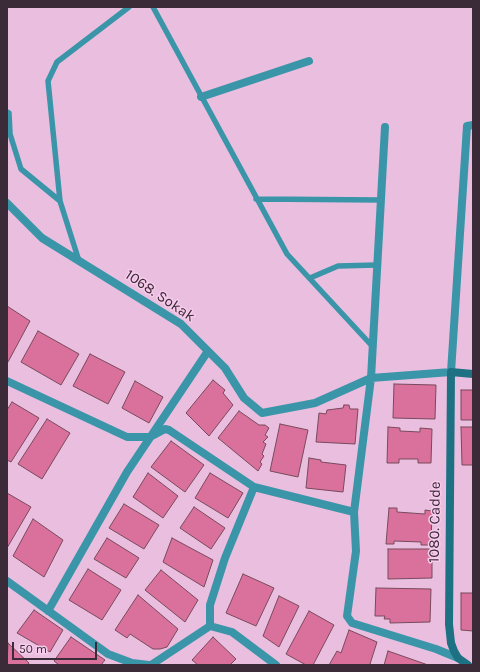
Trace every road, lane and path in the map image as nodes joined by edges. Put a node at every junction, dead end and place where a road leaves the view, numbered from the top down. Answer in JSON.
{"nodes":[{"id":1,"x":128,"y":7,"type":"edge"},
{"id":2,"x":153,"y":7,"type":"edge"},
{"id":3,"x":309,"y":61,"type":"dead end"},
{"id":4,"x":201,"y":97,"type":"junction"},
{"id":5,"x":7,"y":112,"type":"edge"},
{"id":6,"x":473,"y":125,"type":"edge"},
{"id":7,"x":385,"y":127,"type":"dead end"},
{"id":8,"x":256,"y":199,"type":"junction"},
{"id":9,"x":381,"y":200,"type":"junction"},
{"id":10,"x":60,"y":201,"type":"junction"},
{"id":11,"x":7,"y":203,"type":"edge"},
{"id":12,"x":79,"y":261,"type":"junction"},
{"id":13,"x":377,"y":265,"type":"junction"},
{"id":14,"x":310,"y":278,"type":"junction"},
{"id":15,"x":373,"y":347,"type":"junction"},
{"id":16,"x":208,"y":351,"type":"junction"},
{"id":17,"x":451,"y":372,"type":"junction"},
{"id":18,"x":473,"y":374,"type":"edge"},
{"id":19,"x":371,"y":378,"type":"junction"},
{"id":20,"x":7,"y":381,"type":"edge"},
{"id":21,"x":150,"y":437,"type":"junction"},
{"id":22,"x":254,"y":487,"type":"junction"},
{"id":23,"x":354,"y":512,"type":"junction"},
{"id":24,"x":7,"y":581,"type":"edge"},
{"id":25,"x":48,"y":611,"type":"junction"},
{"id":26,"x":210,"y":626,"type":"junction"},
{"id":27,"x":458,"y":658,"type":"junction"},
{"id":28,"x":272,"y":664,"type":"edge"},
{"id":29,"x":150,"y":665,"type":"edge"},
{"id":30,"x":468,"y":665,"type":"edge"}],
"edges":[{"from":1,"to":10,"type":"lane"},
{"from":2,"to":4,"type":"lane"},
{"from":3,"to":4,"type":"street"},
{"from":4,"to":8,"type":"lane"},
{"from":5,"to":10,"type":"lane"},
{"from":6,"to":17,"type":"street"},
{"from":7,"to":9,"type":"street"},
{"from":8,"to":9,"type":"lane"},
{"from":8,"to":14,"type":"lane"},
{"from":9,"to":13,"type":"street"},
{"from":10,"to":12,"type":"lane"},
{"from":11,"to":12,"type":"street","name":"1068. Sokak"},
{"from":12,"to":16,"type":"street","name":"1068. Sokak"},
{"from":13,"to":14,"type":"lane"},
{"from":13,"to":15,"type":"street"},
{"from":14,"to":15,"type":"lane"},
{"from":15,"to":19,"type":"street"},
{"from":16,"to":19,"type":"street","name":"1068. Sokak"},
{"from":16,"to":21,"type":"street"},
{"from":17,"to":18,"type":"street","name":"1068. Sokak"},
{"from":17,"to":19,"type":"street","name":"1068. Sokak"},
{"from":17,"to":27,"type":"street","name":"1080. Cadde"},
{"from":19,"to":23,"type":"street"},
{"from":20,"to":21,"type":"street"},
{"from":21,"to":22,"type":"street"},
{"from":21,"to":25,"type":"street"},
{"from":22,"to":23,"type":"street"},
{"from":22,"to":26,"type":"street"},
{"from":23,"to":27,"type":"street"},
{"from":24,"to":25,"type":"street"},
{"from":25,"to":29,"type":"street"},
{"from":26,"to":28,"type":"street"},
{"from":26,"to":29,"type":"street"},
{"from":27,"to":30,"type":"street"}]}
